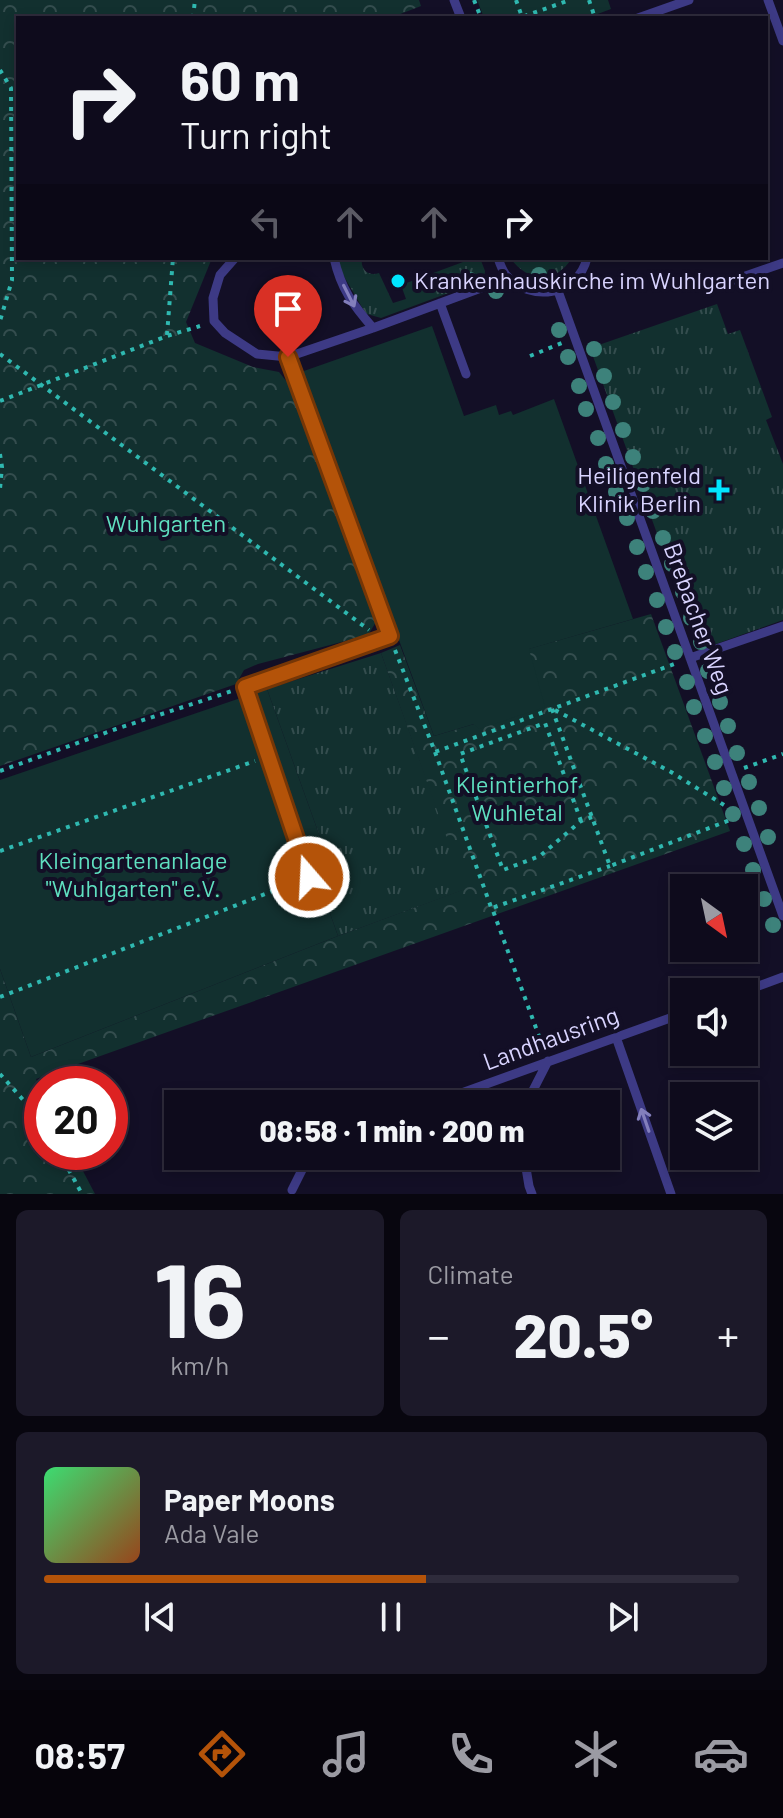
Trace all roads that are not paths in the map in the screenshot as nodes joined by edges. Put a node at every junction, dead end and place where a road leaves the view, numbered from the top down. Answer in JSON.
{"nodes":[{"id":1,"x":689,"y":0,"type":"edge"},
{"id":2,"x":768,"y":0,"type":"edge"},
{"id":3,"x":644,"y":16,"type":"edge"},
{"id":4,"x":783,"y":41,"type":"edge"},
{"id":5,"x":233,"y":260,"type":"edge"},
{"id":6,"x":334,"y":260,"type":"edge"},
{"id":7,"x":499,"y":260,"type":"edge"},
{"id":8,"x":587,"y":260,"type":"edge"},
{"id":9,"x":783,"y":263,"type":"edge"},
{"id":10,"x":508,"y":278,"type":"junction"},
{"id":11,"x":714,"y":287,"type":"dead end"},
{"id":12,"x":558,"y":291,"type":"junction"},
{"id":13,"x":440,"y":303,"type":"junction"},
{"id":14,"x":373,"y":328,"type":"junction"},
{"id":15,"x":288,"y":357,"type":"junction"},
{"id":16,"x":466,"y":374,"type":"dead end"},
{"id":17,"x":783,"y":626,"type":"edge"},
{"id":18,"x":690,"y":658,"type":"junction"},
{"id":19,"x":309,"y":877,"type":"road end"},
{"id":20,"x":783,"y":916,"type":"edge"},
{"id":21,"x":783,"y":977,"type":"edge"},
{"id":22,"x":758,"y":986,"type":"edge"},
{"id":23,"x":670,"y":1018,"type":"edge"},
{"id":24,"x":616,"y":1037,"type":"junction"},
{"id":25,"x":548,"y":1061,"type":"junction"},
{"id":26,"x":469,"y":1090,"type":"edge"},
{"id":27,"x":533,"y":1090,"type":"edge"},
{"id":28,"x":302,"y":1170,"type":"edge"},
{"id":29,"x":526,"y":1170,"type":"edge"},
{"id":30,"x":292,"y":1190,"type":"dead end"},
{"id":31,"x":532,"y":1194,"type":"edge"},
{"id":32,"x":671,"y":1194,"type":"edge"}],
"edges":[{"from":1,"to":3,"type":"lane"},
{"from":2,"to":4,"type":"lane"},
{"from":5,"to":15,"type":"lane"},
{"from":6,"to":14,"type":"lane","one_way":true},
{"from":7,"to":10,"type":"lane"},
{"from":8,"to":12,"type":"lane"},
{"from":9,"to":11,"type":"lane"},
{"from":10,"to":12,"type":"lane"},
{"from":10,"to":13,"type":"lane"},
{"from":12,"to":18,"type":"lane","name":"Brebacher Weg"},
{"from":13,"to":14,"type":"lane"},
{"from":13,"to":16,"type":"lane"},
{"from":14,"to":15,"type":"lane"},
{"from":15,"to":19,"type":"lane"},
{"from":17,"to":18,"type":"lane"},
{"from":18,"to":20,"type":"lane","name":"Brebacher Weg"},
{"from":21,"to":22,"type":"lane"},
{"from":23,"to":24,"type":"lane","name":"Landhausring"},
{"from":24,"to":25,"type":"lane","name":"Landhausring"},
{"from":32,"to":24,"type":"lane","one_way":true},
{"from":25,"to":26,"type":"lane","name":"Landhausring"},
{"from":25,"to":27,"type":"lane"},
{"from":28,"to":30,"type":"lane"},
{"from":29,"to":31,"type":"lane"}]}
